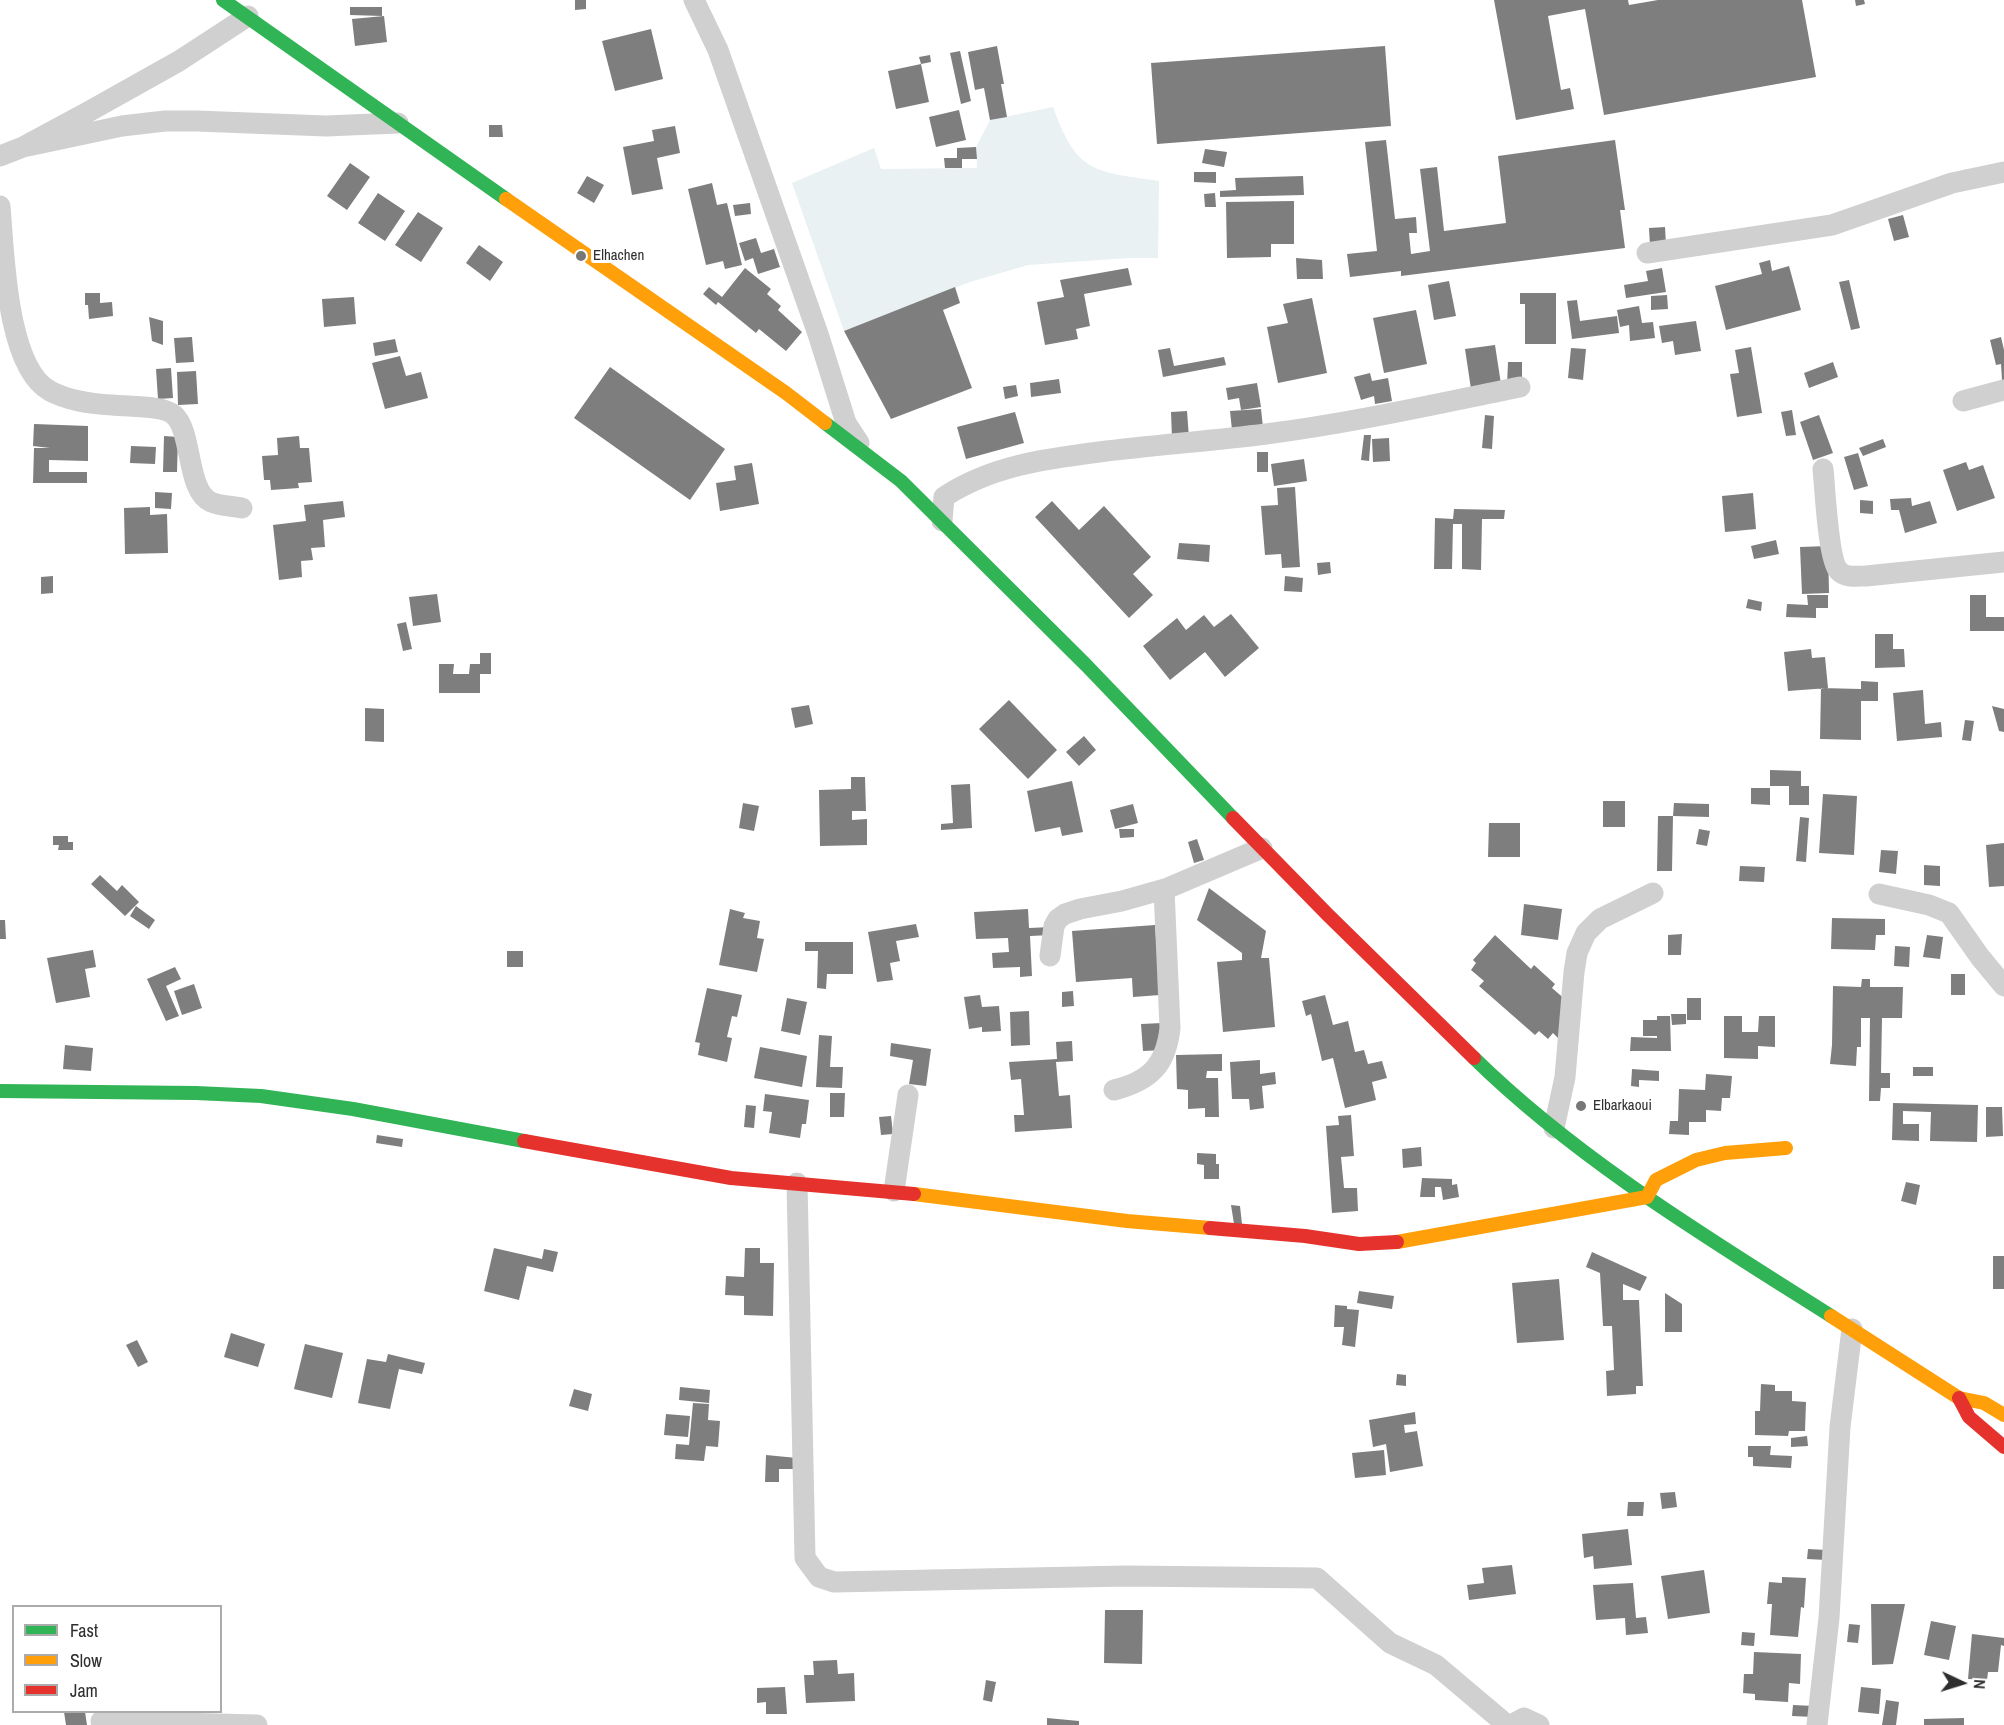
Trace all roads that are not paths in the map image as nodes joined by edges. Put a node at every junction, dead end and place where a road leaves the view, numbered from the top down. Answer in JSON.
{"nodes":[{"id":1,"x":223,"y":0,"type":"edge"},
{"id":2,"x":694,"y":0,"type":"edge"},
{"id":3,"x":248,"y":16,"type":"junction"},
{"id":4,"x":398,"y":123,"type":"junction"},
{"id":5,"x":23,"y":147,"type":"junction"},
{"id":6,"x":0,"y":156,"type":"edge"},
{"id":7,"x":2004,"y":172,"type":"edge"},
{"id":8,"x":0,"y":206,"type":"edge"},
{"id":9,"x":1647,"y":254,"type":"dead end"},
{"id":10,"x":1520,"y":387,"type":"dead end"},
{"id":11,"x":2004,"y":390,"type":"edge"},
{"id":12,"x":1963,"y":401,"type":"dead end"},
{"id":13,"x":868,"y":455,"type":"junction"},
{"id":14,"x":1823,"y":469,"type":"dead end"},
{"id":15,"x":242,"y":508,"type":"dead end"},
{"id":16,"x":942,"y":521,"type":"junction"},
{"id":17,"x":2004,"y":562,"type":"edge"},
{"id":18,"x":1262,"y":848,"type":"junction"},
{"id":19,"x":1164,"y":889,"type":"junction"},
{"id":20,"x":1653,"y":893,"type":"dead end"},
{"id":21,"x":1879,"y":894,"type":"dead end"},
{"id":22,"x":1050,"y":956,"type":"dead end"},
{"id":23,"x":2004,"y":986,"type":"edge"},
{"id":24,"x":1114,"y":1090,"type":"dead end"},
{"id":25,"x":0,"y":1091,"type":"edge"},
{"id":26,"x":908,"y":1095,"type":"dead end"},
{"id":27,"x":1554,"y":1128,"type":"junction"},
{"id":28,"x":1786,"y":1148,"type":"dead end"},
{"id":29,"x":797,"y":1183,"type":"junction"},
{"id":30,"x":894,"y":1191,"type":"junction"},
{"id":31,"x":1647,"y":1197,"type":"junction"},
{"id":32,"x":1852,"y":1329,"type":"junction"},
{"id":33,"x":1959,"y":1398,"type":"junction"},
{"id":34,"x":2004,"y":1415,"type":"edge"},
{"id":35,"x":2004,"y":1447,"type":"edge"},
{"id":36,"x":101,"y":1721,"type":"dead end"},
{"id":37,"x":257,"y":1725,"type":"edge"},
{"id":38,"x":1507,"y":1725,"type":"edge"},
{"id":39,"x":1511,"y":1725,"type":"edge"},
{"id":40,"x":1539,"y":1725,"type":"edge"},
{"id":41,"x":1817,"y":1725,"type":"edge"}],
"edges":[{"from":1,"to":3,"type":"main road"},
{"from":2,"to":13,"type":"street"},
{"from":3,"to":4,"type":"main road"},
{"from":3,"to":5,"type":"street"},
{"from":4,"to":5,"type":"street"},
{"from":4,"to":13,"type":"main road"},
{"from":5,"to":6,"type":"street"},
{"from":7,"to":9,"type":"street"},
{"from":8,"to":15,"type":"street"},
{"from":10,"to":16,"type":"street"},
{"from":11,"to":12,"type":"street"},
{"from":13,"to":16,"type":"main road"},
{"from":14,"to":17,"type":"street"},
{"from":16,"to":18,"type":"main road"},
{"from":18,"to":19,"type":"street"},
{"from":18,"to":27,"type":"main road"},
{"from":19,"to":22,"type":"street"},
{"from":19,"to":24,"type":"street"},
{"from":20,"to":27,"type":"street"},
{"from":21,"to":23,"type":"street"},
{"from":25,"to":29,"type":"main road"},
{"from":26,"to":30,"type":"street"},
{"from":27,"to":31,"type":"main road"},
{"from":28,"to":31,"type":"main road"},
{"from":29,"to":30,"type":"main road"},
{"from":29,"to":38,"type":"street"},
{"from":30,"to":31,"type":"main road"},
{"from":31,"to":32,"type":"main road"},
{"from":32,"to":33,"type":"main road"},
{"from":32,"to":41,"type":"street"},
{"from":33,"to":34,"type":"main road"},
{"from":33,"to":35,"type":"main road"},
{"from":36,"to":37,"type":"street"},
{"from":39,"to":40,"type":"street"}]}
